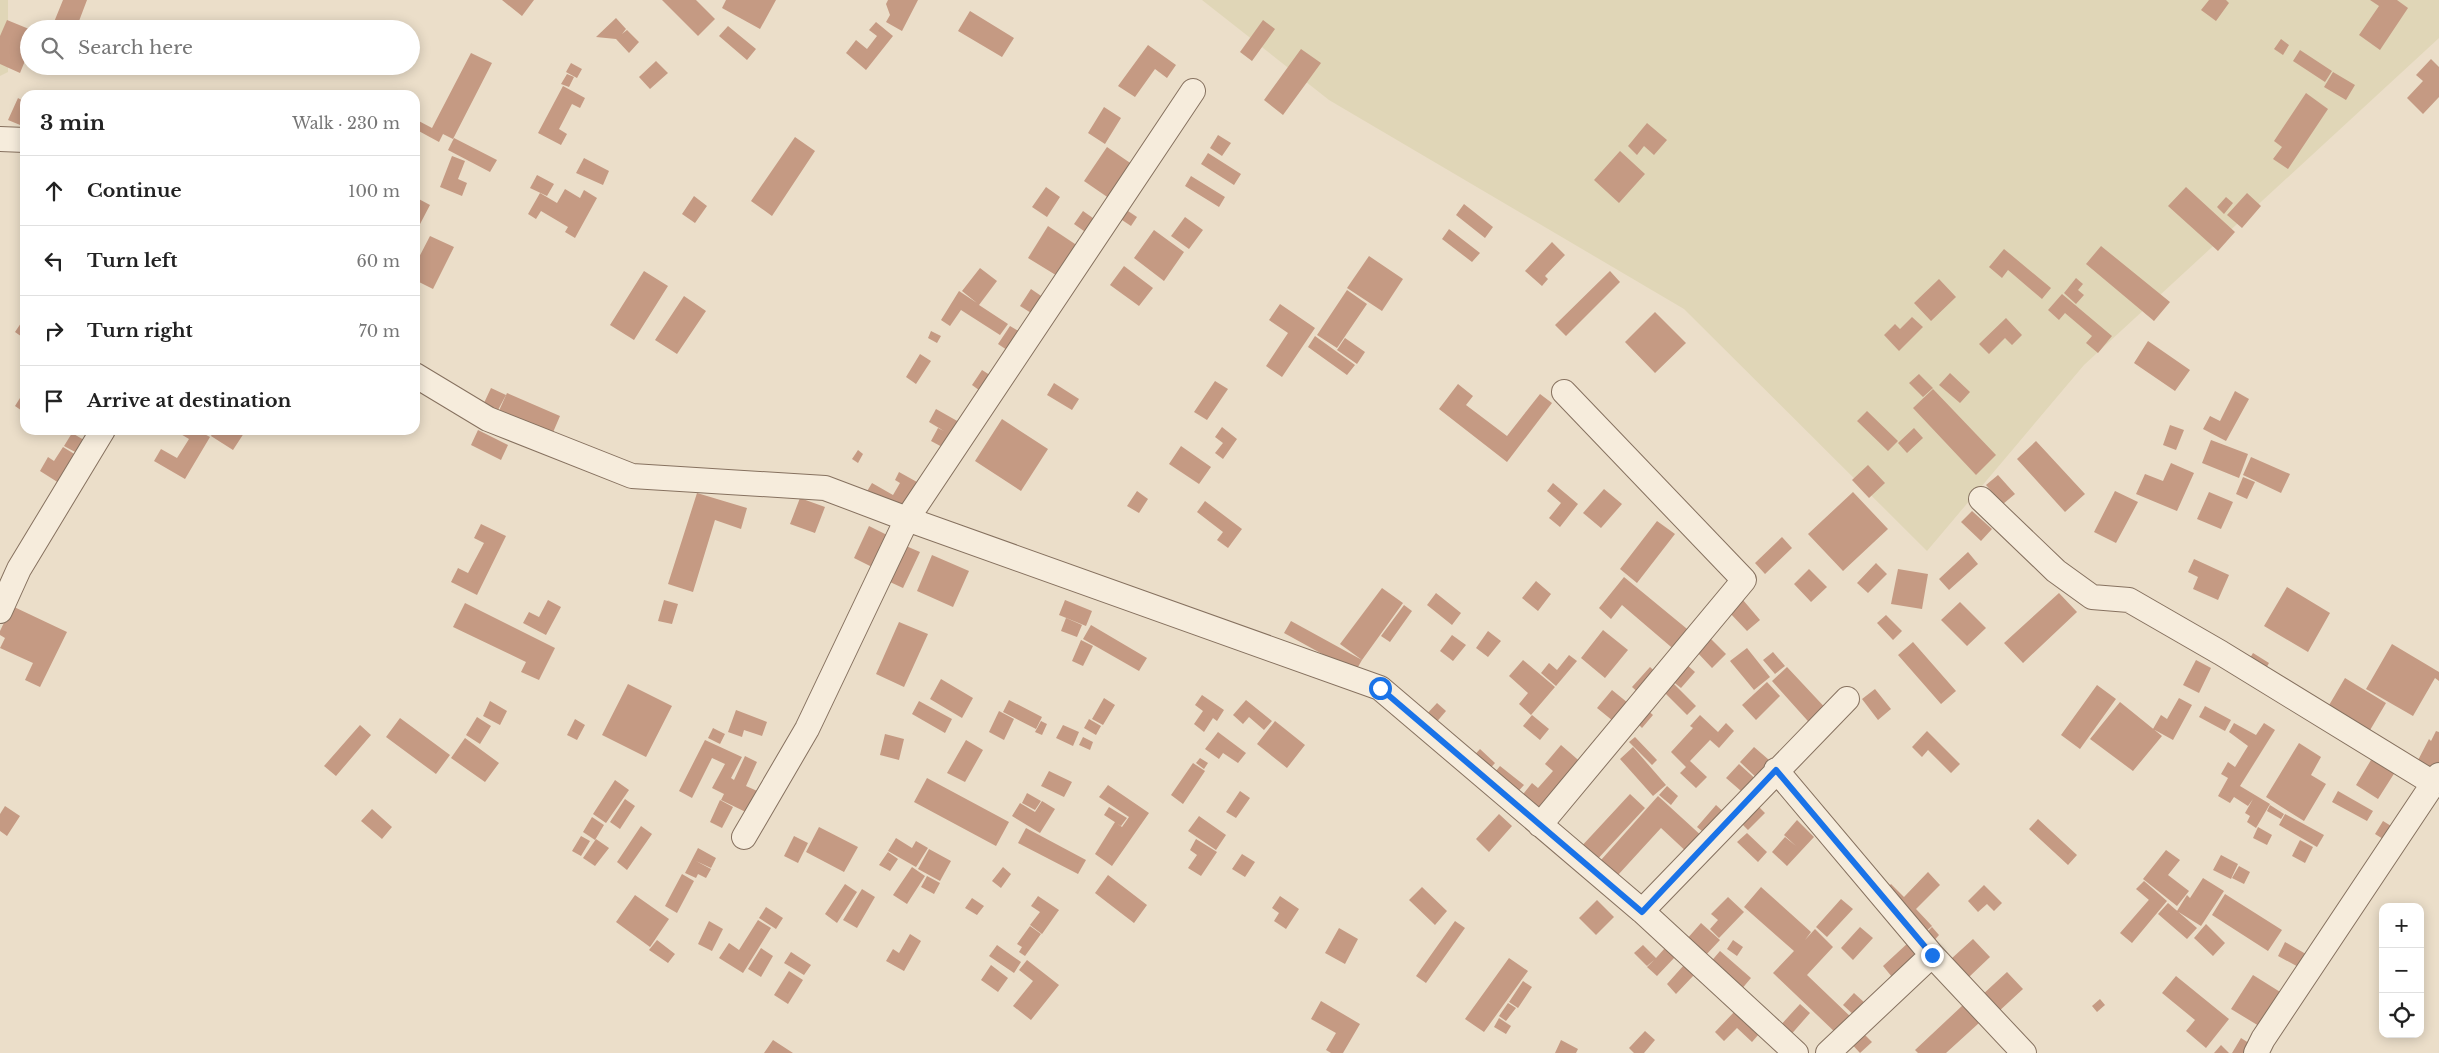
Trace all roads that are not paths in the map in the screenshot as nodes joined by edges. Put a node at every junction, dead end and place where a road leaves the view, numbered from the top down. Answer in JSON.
{"nodes":[{"id":1,"x":1193,"y":91,"type":"dead end"},
{"id":2,"x":0,"y":140,"type":"edge"},
{"id":3,"x":20,"y":140,"type":"edge"},
{"id":4,"x":420,"y":378,"type":"edge"},
{"id":5,"x":1564,"y":392,"type":"dead end"},
{"id":6,"x":100,"y":435,"type":"edge"},
{"id":7,"x":1981,"y":499,"type":"dead end"},
{"id":8,"x":907,"y":520,"type":"junction"},
{"id":9,"x":0,"y":610,"type":"edge"},
{"id":10,"x":1847,"y":699,"type":"dead end"},
{"id":11,"x":1776,"y":770,"type":"junction"},
{"id":12,"x":2436,"y":779,"type":"edge"},
{"id":13,"x":1540,"y":825,"type":"junction"},
{"id":14,"x":744,"y":837,"type":"dead end"},
{"id":15,"x":1642,"y":912,"type":"junction"},
{"id":16,"x":1932,"y":955,"type":"junction"},
{"id":17,"x":1796,"y":1053,"type":"edge"},
{"id":18,"x":1828,"y":1053,"type":"edge"},
{"id":19,"x":2024,"y":1053,"type":"edge"},
{"id":20,"x":2256,"y":1053,"type":"edge"}],
"edges":[{"from":1,"to":8,"type":"street"},
{"from":2,"to":3,"type":"street"},
{"from":4,"to":8,"type":"street"},
{"from":5,"to":13,"type":"street"},
{"from":6,"to":9,"type":"street"},
{"from":7,"to":12,"type":"street"},
{"from":8,"to":13,"type":"street"},
{"from":8,"to":14,"type":"street"},
{"from":10,"to":11,"type":"street"},
{"from":11,"to":15,"type":"street"},
{"from":11,"to":16,"type":"street"},
{"from":12,"to":20,"type":"street"},
{"from":13,"to":15,"type":"street"},
{"from":15,"to":17,"type":"street"},
{"from":16,"to":18,"type":"street"},
{"from":16,"to":19,"type":"street"}]}
